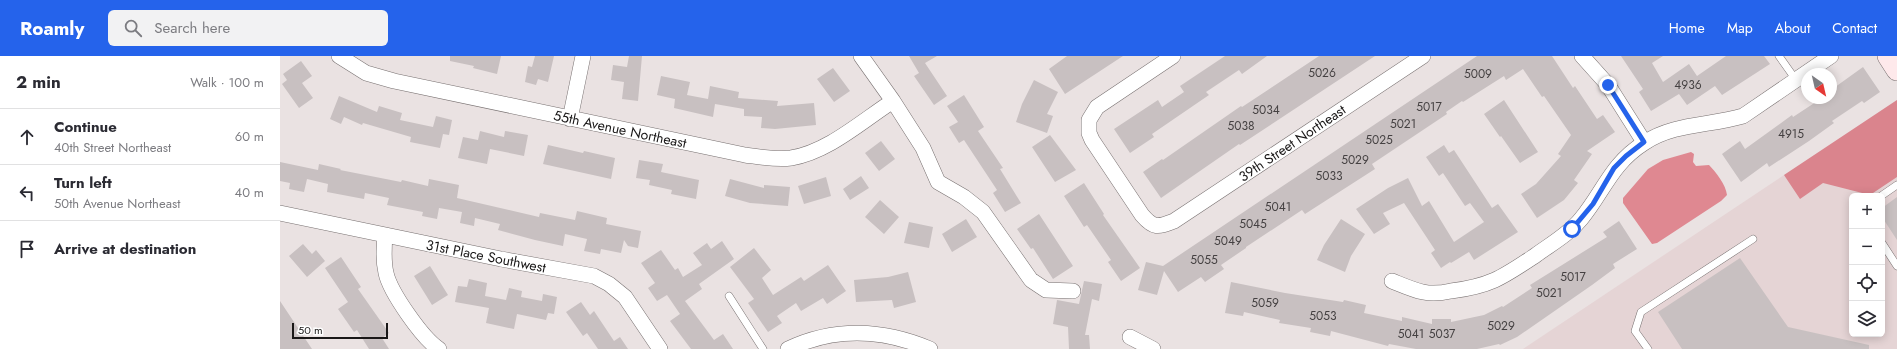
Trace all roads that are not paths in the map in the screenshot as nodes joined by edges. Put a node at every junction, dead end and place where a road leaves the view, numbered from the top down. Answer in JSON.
{"nodes":[{"id":1,"x":339,"y":56,"type":"edge"},
{"id":2,"x":583,"y":56,"type":"edge"},
{"id":3,"x":861,"y":56,"type":"edge"},
{"id":4,"x":1173,"y":56,"type":"edge"},
{"id":5,"x":1423,"y":56,"type":"edge"},
{"id":6,"x":1582,"y":56,"type":"edge"},
{"id":7,"x":1779,"y":56,"type":"edge"},
{"id":8,"x":1831,"y":56,"type":"edge"},
{"id":9,"x":1888,"y":56,"type":"edge"},
{"id":10,"x":1897,"y":70,"type":"edge"},
{"id":11,"x":1796,"y":80,"type":"junction"},
{"id":12,"x":892,"y":101,"type":"junction"},
{"id":13,"x":570,"y":119,"type":"junction"},
{"id":14,"x":1644,"y":142,"type":"junction"},
{"id":15,"x":1897,"y":185,"type":"edge"},
{"id":16,"x":1885,"y":193,"type":"edge"},
{"id":17,"x":280,"y":213,"type":"edge"},
{"id":18,"x":385,"y":235,"type":"junction"},
{"id":19,"x":1753,"y":239,"type":"dead end"},
{"id":20,"x":1885,"y":248,"type":"edge"},
{"id":21,"x":1897,"y":266,"type":"edge"},
{"id":22,"x":1392,"y":281,"type":"dead end"},
{"id":23,"x":1073,"y":291,"type":"dead end"},
{"id":24,"x":729,"y":296,"type":"dead end"},
{"id":25,"x":1130,"y":337,"type":"dead end"},
{"id":26,"x":439,"y":349,"type":"edge"},
{"id":27,"x":660,"y":349,"type":"edge"},
{"id":28,"x":763,"y":349,"type":"edge"},
{"id":29,"x":788,"y":349,"type":"edge"},
{"id":30,"x":930,"y":349,"type":"edge"},
{"id":31,"x":1153,"y":349,"type":"edge"},
{"id":32,"x":1648,"y":349,"type":"edge"}],
"edges":[{"from":1,"to":13,"type":"street","name":"55th Avenue Northeast"},
{"from":2,"to":13,"type":"street"},
{"from":3,"to":12,"type":"street"},
{"from":4,"to":5,"type":"street","name":"39th Street Northeast"},
{"from":6,"to":14,"type":"street"},
{"from":7,"to":11,"type":"lane"},
{"from":8,"to":11,"type":"street"},
{"from":9,"to":10,"type":"main road"},
{"from":11,"to":14,"type":"street"},
{"from":12,"to":13,"type":"street","name":"55th Avenue Northeast"},
{"from":12,"to":23,"type":"street"},
{"from":14,"to":22,"type":"street"},
{"from":15,"to":16,"type":"lane"},
{"from":17,"to":18,"type":"street","name":"31st Place Southwest"},
{"from":18,"to":26,"type":"street"},
{"from":18,"to":27,"type":"street","name":"31st Place Southwest"},
{"from":19,"to":32,"type":"lane"},
{"from":20,"to":21,"type":"lane"},
{"from":24,"to":28,"type":"lane"},
{"from":25,"to":31,"type":"street"},
{"from":29,"to":30,"type":"street"}]}
